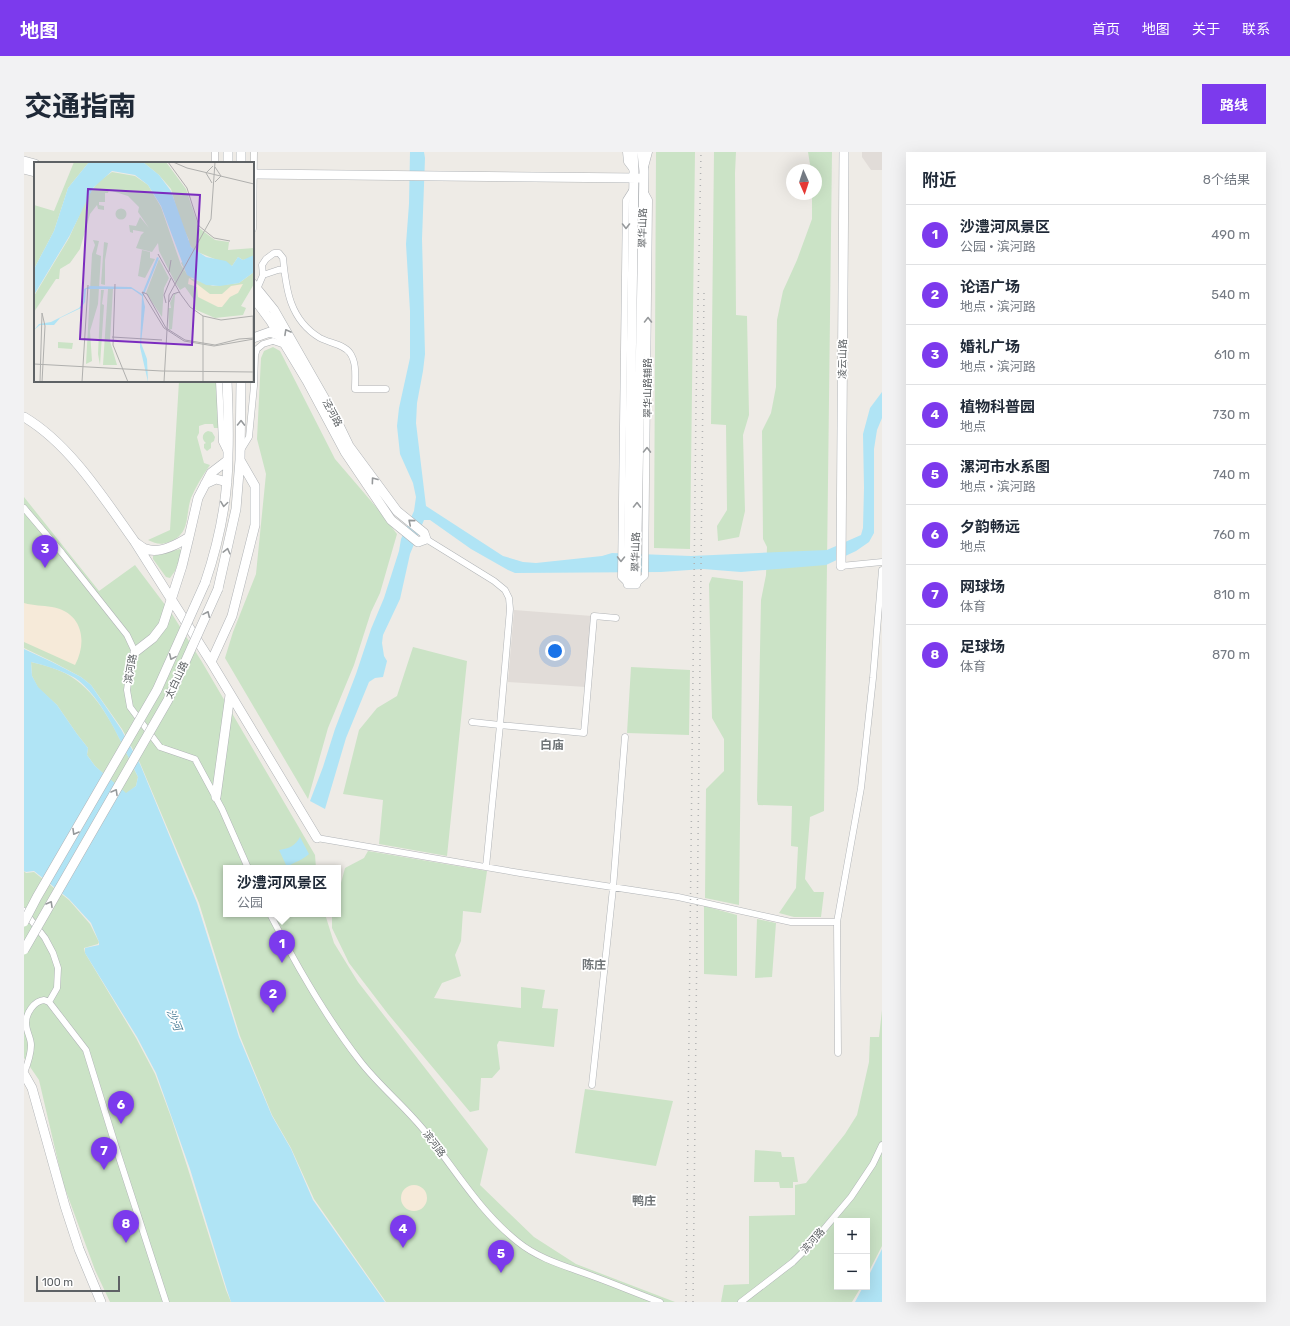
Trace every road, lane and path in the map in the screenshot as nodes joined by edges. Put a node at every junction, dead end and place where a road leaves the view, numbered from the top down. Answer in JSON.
{"nodes":[{"id":1,"x":241,"y":152,"type":"edge"},
{"id":2,"x":254,"y":152,"type":"edge"},
{"id":3,"x":626,"y":152,"type":"edge"},
{"id":4,"x":633,"y":152,"type":"edge"},
{"id":5,"x":642,"y":152,"type":"edge"},
{"id":6,"x":649,"y":152,"type":"edge"},
{"id":7,"x":844,"y":152,"type":"edge"},
{"id":8,"x":24,"y":161,"type":"edge"},
{"id":9,"x":242,"y":162,"type":"edge"},
{"id":10,"x":34,"y":164,"type":"edge"},
{"id":11,"x":24,"y":169,"type":"edge"},
{"id":12,"x":34,"y":172,"type":"edge"},
{"id":13,"x":254,"y":174,"type":"joint"},
{"id":14,"x":633,"y":174,"type":"junction"},
{"id":15,"x":644,"y":174,"type":"junction"},
{"id":16,"x":284,"y":269,"type":"junction"},
{"id":17,"x":262,"y":275,"type":"junction"},
{"id":18,"x":254,"y":290,"type":"edge"},
{"id":19,"x":278,"y":335,"type":"junction"},
{"id":20,"x":254,"y":338,"type":"edge"},
{"id":21,"x":285,"y":345,"type":"junction"},
{"id":22,"x":219,"y":382,"type":"edge"},
{"id":23,"x":227,"y":382,"type":"edge"},
{"id":24,"x":241,"y":382,"type":"edge"},
{"id":25,"x":386,"y":389,"type":"dead end"},
{"id":26,"x":24,"y":417,"type":"edge"},
{"id":27,"x":240,"y":455,"type":"junction"},
{"id":28,"x":228,"y":457,"type":"junction"},
{"id":29,"x":227,"y":482,"type":"junction"},
{"id":30,"x":205,"y":484,"type":"junction"},
{"id":31,"x":24,"y":508,"type":"edge"},
{"id":32,"x":189,"y":537,"type":"junction"},
{"id":33,"x":423,"y":538,"type":"junction"},
{"id":34,"x":135,"y":542,"type":"junction"},
{"id":35,"x":633,"y":543,"type":"junction"},
{"id":36,"x":882,"y":562,"type":"edge"},
{"id":37,"x":841,"y":565,"type":"joint"},
{"id":38,"x":882,"y":570,"type":"edge"},
{"id":39,"x":630,"y":580,"type":"junction"},
{"id":40,"x":171,"y":599,"type":"junction"},
{"id":41,"x":616,"y":618,"type":"dead end"},
{"id":42,"x":135,"y":652,"type":"junction"},
{"id":43,"x":211,"y":662,"type":"junction"},
{"id":44,"x":230,"y":695,"type":"junction"},
{"id":45,"x":472,"y":722,"type":"dead end"},
{"id":46,"x":500,"y":725,"type":"junction"},
{"id":47,"x":625,"y":737,"type":"dead end"},
{"id":48,"x":216,"y":797,"type":"junction"},
{"id":49,"x":317,"y":838,"type":"joint"},
{"id":50,"x":247,"y":865,"type":"edge"},
{"id":51,"x":486,"y":867,"type":"junction"},
{"id":52,"x":613,"y":888,"type":"junction"},
{"id":53,"x":24,"y":911,"type":"edge"},
{"id":54,"x":272,"y":917,"type":"edge"},
{"id":55,"x":24,"y":922,"type":"edge"},
{"id":56,"x":837,"y":922,"type":"junction"},
{"id":57,"x":24,"y":950,"type":"edge"},
{"id":58,"x":49,"y":1002,"type":"junction"},
{"id":59,"x":838,"y":1052,"type":"dead end"},
{"id":60,"x":24,"y":1073,"type":"edge"},
{"id":61,"x":592,"y":1085,"type":"dead end"},
{"id":62,"x":882,"y":1145,"type":"edge"},
{"id":63,"x":101,"y":1302,"type":"edge"},
{"id":64,"x":166,"y":1302,"type":"edge"},
{"id":65,"x":660,"y":1302,"type":"edge"},
{"id":66,"x":741,"y":1302,"type":"edge"}],
"edges":[{"from":1,"to":9,"type":"street"},
{"from":2,"to":13,"type":"street"},
{"from":3,"to":14,"type":"street"},
{"from":4,"to":14,"type":"street","name":"翠华山路"},
{"from":5,"to":15,"type":"street","name":"翠华山路"},
{"from":6,"to":15,"type":"street"},
{"from":7,"to":37,"type":"street","name":"凌云山路"},
{"from":8,"to":10,"type":"street"},
{"from":11,"to":12,"type":"street"},
{"from":13,"to":14,"type":"street"},
{"from":14,"to":15,"type":"street"},
{"from":14,"to":35,"type":"street","name":"翠华山路","one_way":true},
{"from":35,"to":15,"type":"street","name":"翠华山路","one_way":true},
{"from":16,"to":17,"type":"street"},
{"from":16,"to":17,"type":"street"},
{"from":16,"to":25,"type":"street"},
{"from":17,"to":18,"type":"street"},
{"from":18,"to":19,"type":"street","name":"泾河路"},
{"from":33,"to":18,"type":"street","name":"泾河路","one_way":true},
{"from":19,"to":20,"type":"street"},
{"from":19,"to":21,"type":"street","name":"泾河路"},
{"from":21,"to":27,"type":"street"},
{"from":21,"to":33,"type":"street","name":"泾河路"},
{"from":22,"to":28,"type":"street"},
{"from":23,"to":28,"type":"street","name":"太白山路"},
{"from":27,"to":24,"type":"street","name":"太白山路","one_way":true},
{"from":26,"to":34,"type":"street"},
{"from":27,"to":43,"type":"street"},
{"from":57,"to":27,"type":"street","name":"太白山路","one_way":true,"bridge":true},
{"from":28,"to":29,"type":"street","name":"太白山路"},
{"from":28,"to":30,"type":"street"},
{"from":29,"to":30,"type":"street"},
{"from":29,"to":55,"type":"street","name":"太白山路","one_way":true,"bridge":true},
{"from":30,"to":32,"type":"street"},
{"from":31,"to":42,"type":"street","name":"滨河路"},
{"from":32,"to":34,"type":"street"},
{"from":32,"to":40,"type":"street"},
{"from":33,"to":46,"type":"street"},
{"from":34,"to":40,"type":"street"},
{"from":35,"to":39,"type":"street","name":"翠华山路"},
{"from":35,"to":39,"type":"street","one_way":true},
{"from":35,"to":39,"type":"street"},
{"from":36,"to":37,"type":"street"},
{"from":38,"to":56,"type":"street"},
{"from":40,"to":42,"type":"street"},
{"from":40,"to":43,"type":"street"},
{"from":41,"to":46,"type":"street"},
{"from":42,"to":48,"type":"street","name":"滨河路"},
{"from":43,"to":44,"type":"street"},
{"from":44,"to":48,"type":"street"},
{"from":44,"to":49,"type":"street"},
{"from":45,"to":46,"type":"street"},
{"from":46,"to":51,"type":"street"},
{"from":47,"to":52,"type":"street"},
{"from":48,"to":50,"type":"street","name":"滨河路"},
{"from":49,"to":51,"type":"street"},
{"from":51,"to":52,"type":"street"},
{"from":52,"to":56,"type":"street"},
{"from":52,"to":61,"type":"street"},
{"from":53,"to":58,"type":"street"},
{"from":54,"to":65,"type":"street","name":"滨河路"},
{"from":56,"to":59,"type":"street"},
{"from":58,"to":60,"type":"street"},
{"from":58,"to":64,"type":"street"},
{"from":60,"to":63,"type":"street"},
{"from":62,"to":66,"type":"street","name":"滨河路"}]}
